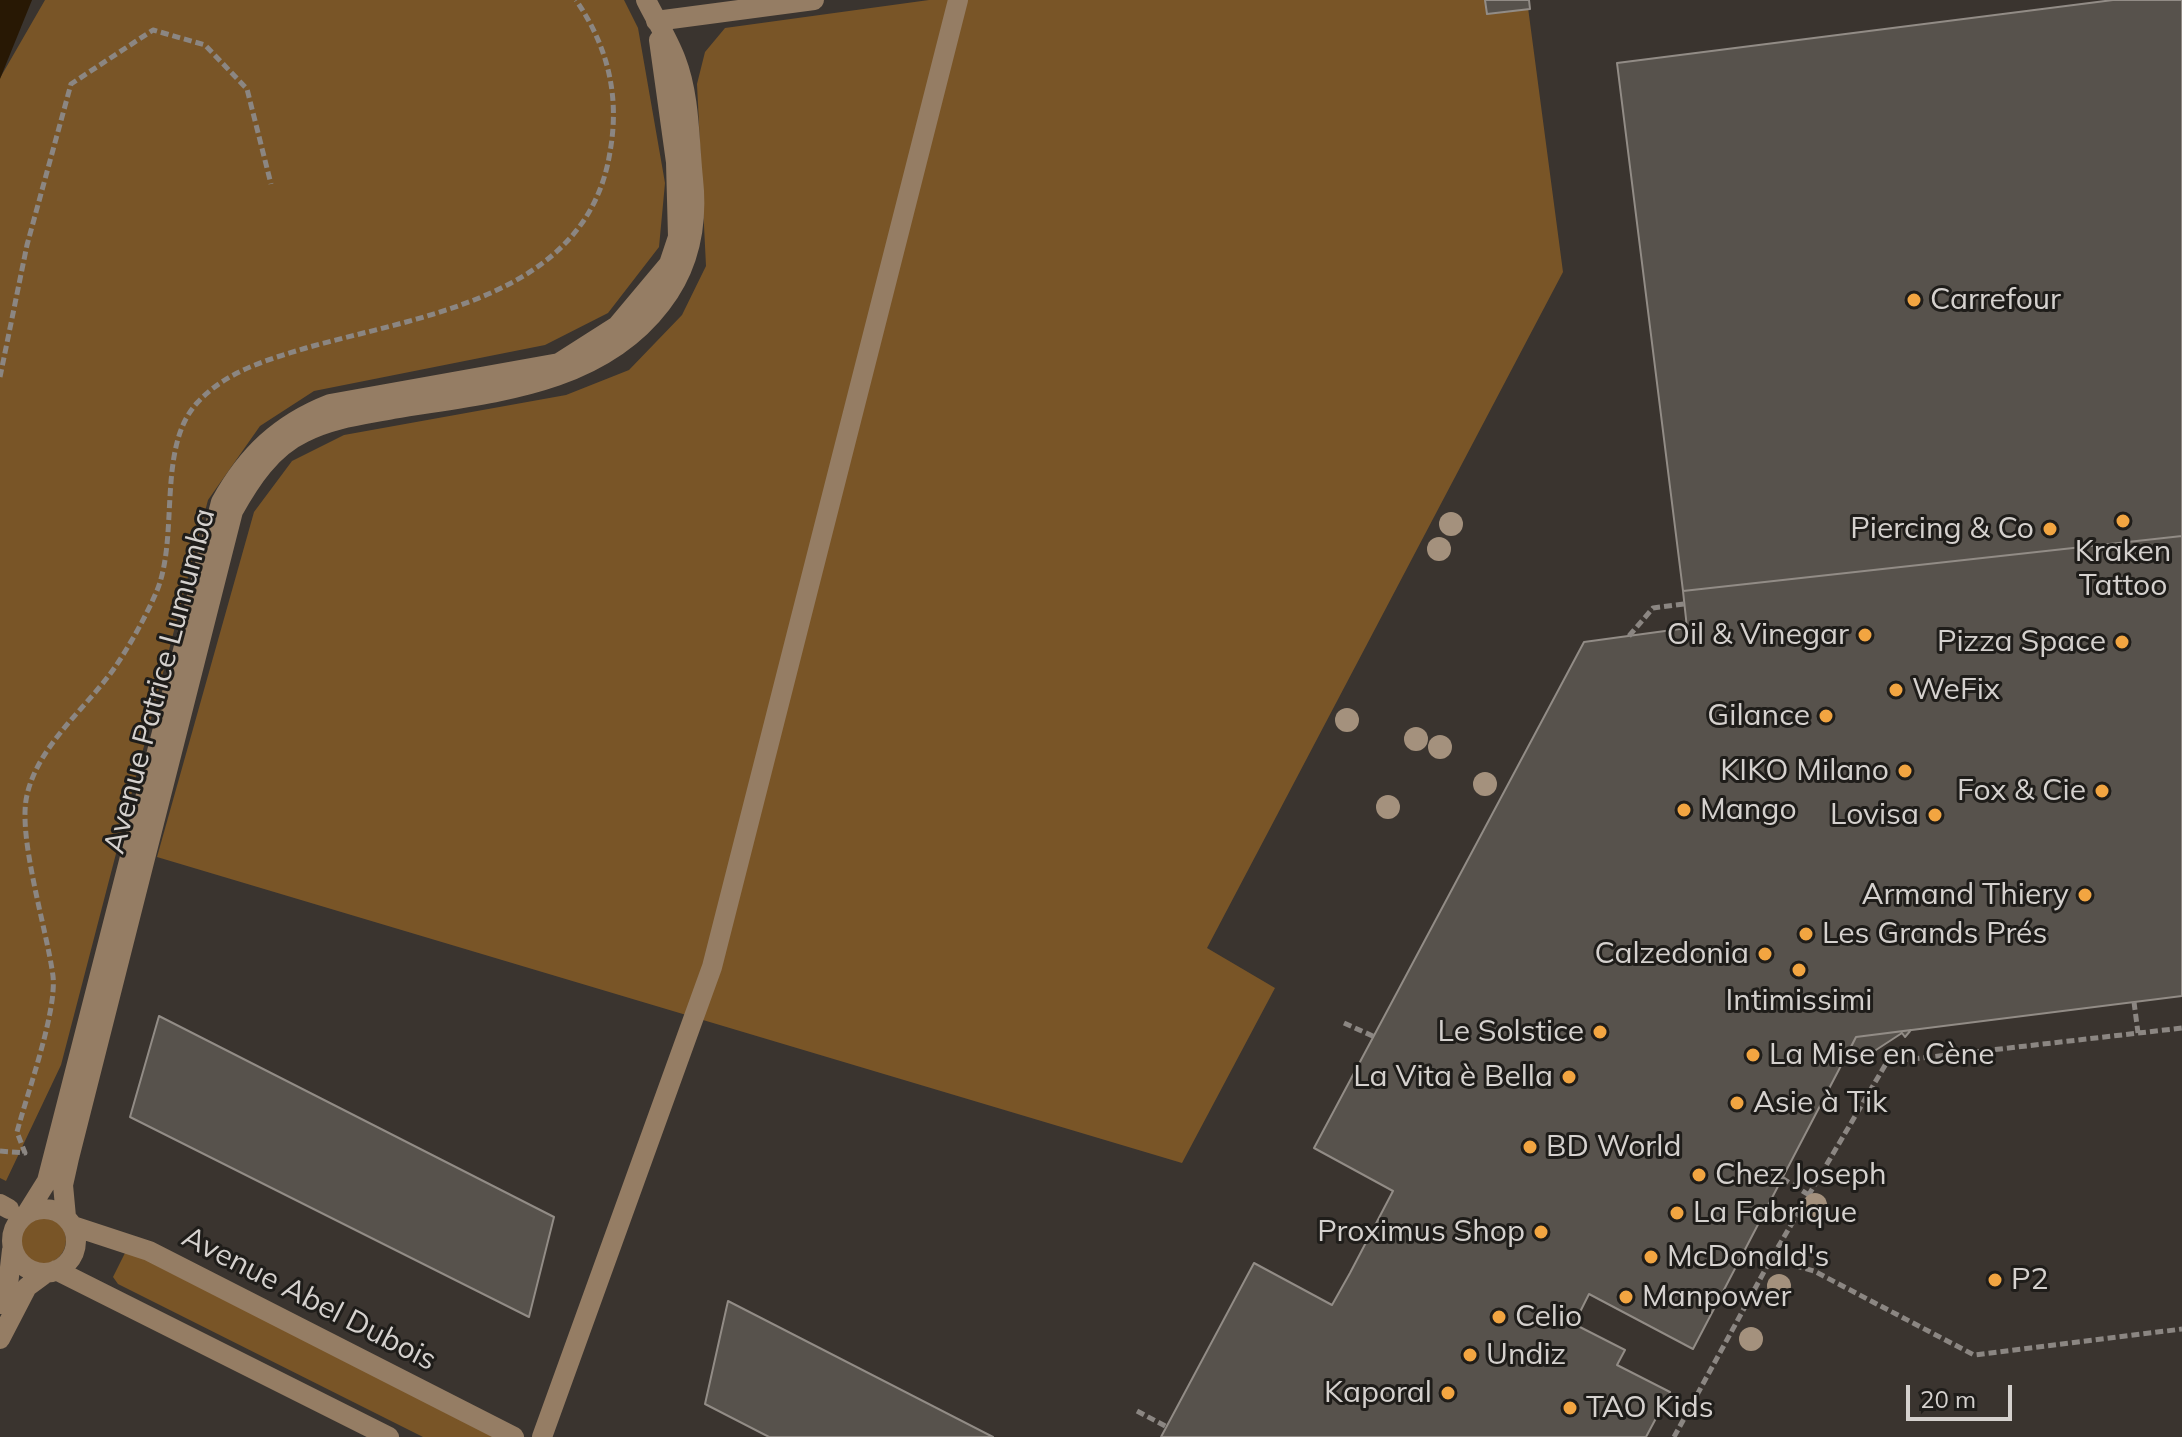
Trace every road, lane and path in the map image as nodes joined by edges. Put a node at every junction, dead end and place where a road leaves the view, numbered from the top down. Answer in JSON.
{"nodes":[{"id":1,"x":576,"y":0,"type":"edge"},
{"id":2,"x":646,"y":0,"type":"edge"},
{"id":3,"x":814,"y":0,"type":"edge"},
{"id":4,"x":958,"y":0,"type":"edge"},
{"id":5,"x":700,"y":7,"type":"edge"},
{"id":6,"x":656,"y":21,"type":"junction"},
{"id":7,"x":271,"y":184,"type":"dead end"},
{"id":8,"x":0,"y":377,"type":"edge"},
{"id":9,"x":1684,"y":604,"type":"dead end"},
{"id":10,"x":1629,"y":636,"type":"dead end"},
{"id":11,"x":2134,"y":1002,"type":"dead end"},
{"id":12,"x":1344,"y":1023,"type":"dead end"},
{"id":13,"x":2182,"y":1028,"type":"edge"},
{"id":14,"x":2138,"y":1033,"type":"junction"},
{"id":15,"x":1375,"y":1037,"type":"dead end"},
{"id":16,"x":0,"y":1151,"type":"edge"},
{"id":17,"x":1782,"y":1178,"type":"dead end"},
{"id":18,"x":1809,"y":1195,"type":"junction"},
{"id":19,"x":12,"y":1209,"type":"edge"},
{"id":20,"x":70,"y":1222,"type":"junction"},
{"id":21,"x":12,"y":1250,"type":"junction"},
{"id":22,"x":1771,"y":1259,"type":"junction"},
{"id":23,"x":51,"y":1272,"type":"junction"},
{"id":24,"x":0,"y":1304,"type":"edge"},
{"id":25,"x":2182,"y":1329,"type":"edge"},
{"id":26,"x":0,"y":1339,"type":"edge"},
{"id":27,"x":1137,"y":1411,"type":"dead end"},
{"id":28,"x":1167,"y":1427,"type":"dead end"},
{"id":29,"x":389,"y":1437,"type":"edge"},
{"id":30,"x":514,"y":1437,"type":"edge"},
{"id":31,"x":542,"y":1437,"type":"edge"},
{"id":32,"x":1674,"y":1437,"type":"edge"}],
"edges":[{"from":1,"to":16,"type":"path"},
{"from":2,"to":6,"type":"street","name":"Avenue Patrice Lumumba"},
{"from":3,"to":5,"type":"street"},
{"from":4,"to":31,"type":"street"},
{"from":5,"to":6,"type":"street"},
{"from":6,"to":19,"type":"street","name":"Avenue Patrice Lumumba"},
{"from":6,"to":20,"type":"street","name":"Avenue Patrice Lumumba"},
{"from":7,"to":8,"type":"path"},
{"from":9,"to":10,"type":"path"},
{"from":11,"to":14,"type":"path"},
{"from":12,"to":15,"type":"path"},
{"from":13,"to":14,"type":"path"},
{"from":14,"to":18,"type":"path"},
{"from":17,"to":18,"type":"path"},
{"from":18,"to":22,"type":"path"},
{"from":19,"to":20,"type":"street"},
{"from":19,"to":21,"type":"street"},
{"from":20,"to":23,"type":"street"},
{"from":20,"to":30,"type":"street","name":"Avenue Abel Dubois"},
{"from":21,"to":23,"type":"street"},
{"from":21,"to":24,"type":"street"},
{"from":22,"to":25,"type":"path"},
{"from":22,"to":32,"type":"path"},
{"from":23,"to":26,"type":"street"},
{"from":23,"to":29,"type":"street"},
{"from":27,"to":28,"type":"path"}]}
